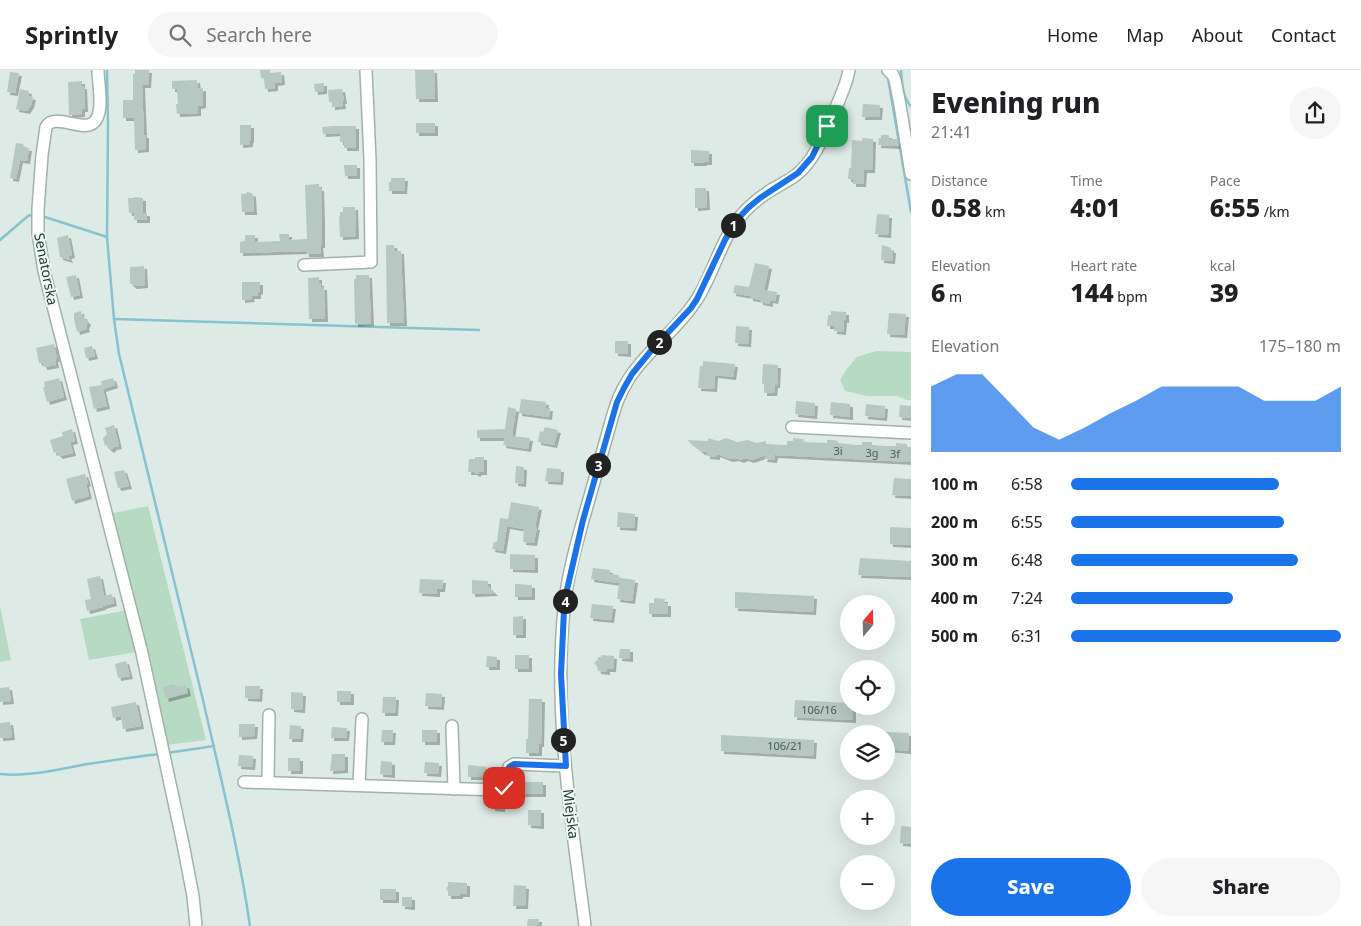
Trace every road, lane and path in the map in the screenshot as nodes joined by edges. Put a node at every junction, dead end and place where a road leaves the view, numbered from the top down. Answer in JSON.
{"nodes":[{"id":1,"x":98,"y":70,"type":"edge"},
{"id":2,"x":366,"y":70,"type":"edge"},
{"id":3,"x":849,"y":70,"type":"edge"},
{"id":4,"x":888,"y":70,"type":"edge"},
{"id":5,"x":910,"y":167,"type":"edge"},
{"id":6,"x":304,"y":265,"type":"dead end"},
{"id":7,"x":792,"y":426,"type":"dead end"},
{"id":8,"x":911,"y":433,"type":"edge"},
{"id":9,"x":269,"y":715,"type":"dead end"},
{"id":10,"x":362,"y":719,"type":"dead end"},
{"id":11,"x":452,"y":726,"type":"dead end"},
{"id":12,"x":566,"y":766,"type":"junction"},
{"id":13,"x":244,"y":782,"type":"dead end"},
{"id":14,"x":268,"y":782,"type":"junction"},
{"id":15,"x":359,"y":785,"type":"junction"},
{"id":16,"x":454,"y":789,"type":"junction"},
{"id":17,"x":196,"y":926,"type":"edge"},
{"id":18,"x":585,"y":926,"type":"edge"}],
"edges":[{"from":1,"to":17,"type":"street","name":"Senatorska"},
{"from":2,"to":6,"type":"street"},
{"from":3,"to":12,"type":"street","name":"Miejska"},
{"from":4,"to":5,"type":"street"},
{"from":7,"to":8,"type":"street"},
{"from":9,"to":14,"type":"street"},
{"from":10,"to":15,"type":"street"},
{"from":11,"to":16,"type":"street"},
{"from":12,"to":16,"type":"street"},
{"from":12,"to":18,"type":"street","name":"Miejska"},
{"from":13,"to":14,"type":"street"},
{"from":14,"to":15,"type":"street"},
{"from":15,"to":16,"type":"street"}]}
